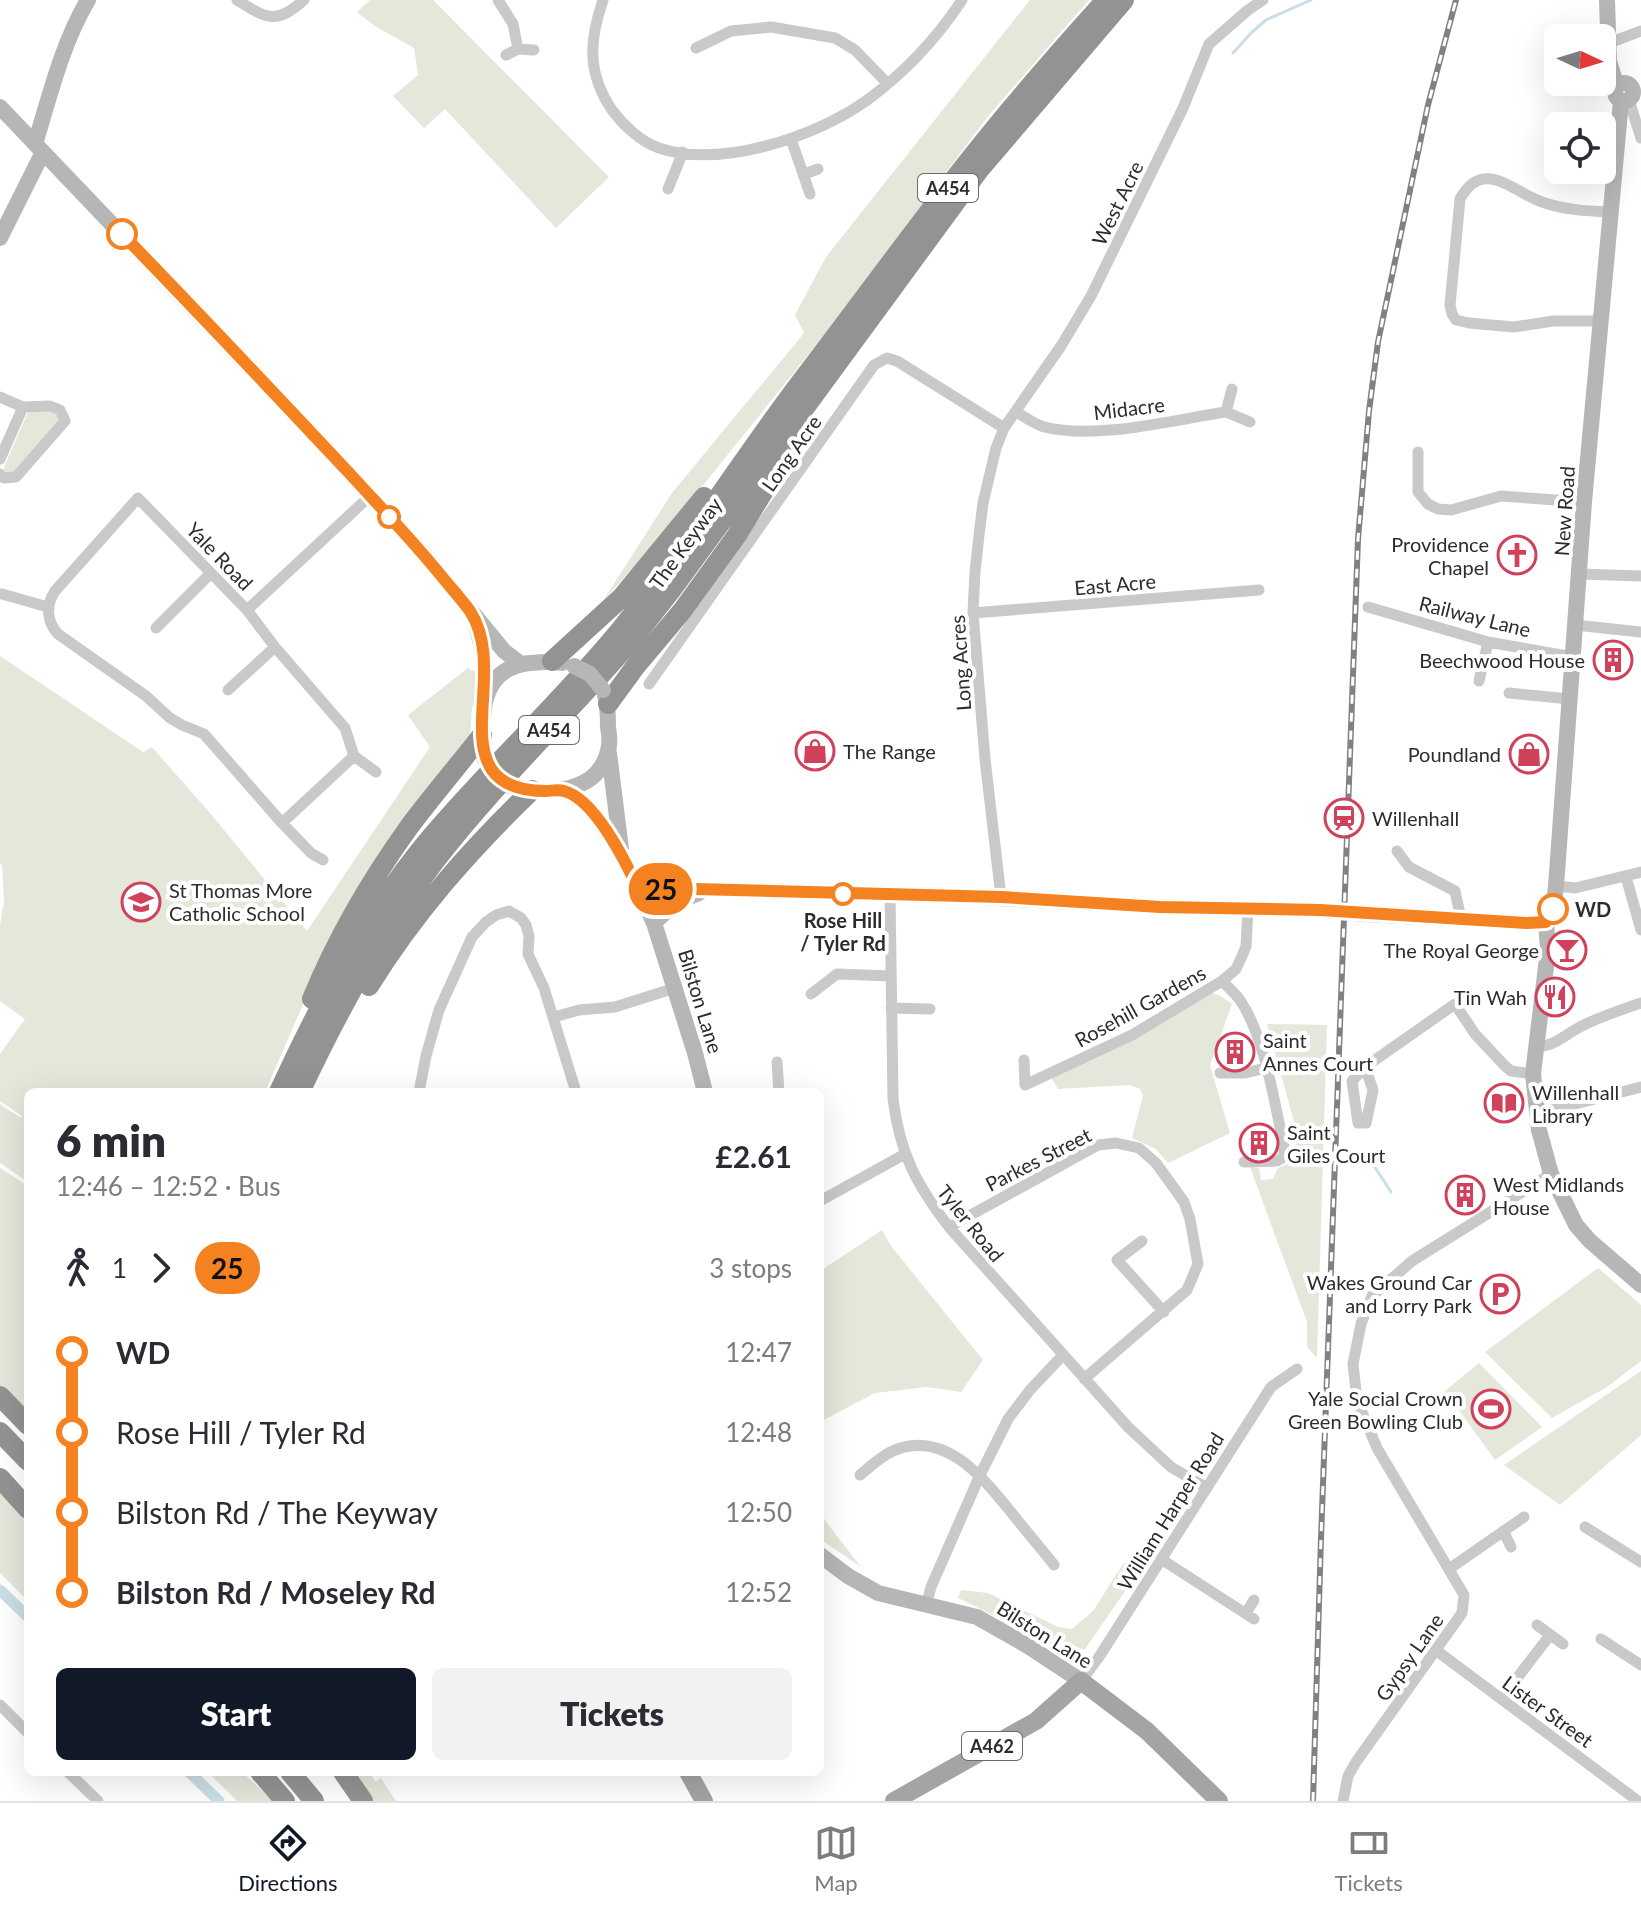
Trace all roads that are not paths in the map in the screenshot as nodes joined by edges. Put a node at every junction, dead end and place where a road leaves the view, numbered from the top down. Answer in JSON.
{"nodes":[{"id":1,"x":88,"y":0,"type":"edge"},
{"id":2,"x":237,"y":0,"type":"edge"},
{"id":3,"x":304,"y":0,"type":"edge"},
{"id":4,"x":498,"y":0,"type":"edge"},
{"id":5,"x":603,"y":0,"type":"edge"},
{"id":6,"x":962,"y":0,"type":"edge"},
{"id":7,"x":1106,"y":0,"type":"edge"},
{"id":8,"x":1124,"y":0,"type":"edge"},
{"id":9,"x":1263,"y":0,"type":"edge"},
{"id":10,"x":1607,"y":0,"type":"edge"},
{"id":11,"x":1608,"y":24,"type":"edge"},
{"id":12,"x":1641,"y":31,"type":"edge"},
{"id":13,"x":1616,"y":46,"type":"edge"},
{"id":14,"x":696,"y":48,"type":"dead end"},
{"id":15,"x":518,"y":49,"type":"junction"},
{"id":16,"x":534,"y":50,"type":"dead end"},
{"id":17,"x":506,"y":55,"type":"dead end"},
{"id":18,"x":1616,"y":63,"type":"edge"},
{"id":19,"x":887,"y":83,"type":"junction"},
{"id":20,"x":1628,"y":91,"type":"edge"},
{"id":21,"x":0,"y":107,"type":"edge"},
{"id":22,"x":1641,"y":138,"type":"edge"},
{"id":23,"x":791,"y":139,"type":"junction"},
{"id":24,"x":39,"y":148,"type":"junction"},
{"id":25,"x":683,"y":152,"type":"junction"},
{"id":26,"x":818,"y":169,"type":"dead end"},
{"id":27,"x":804,"y":174,"type":"junction"},
{"id":28,"x":668,"y":189,"type":"dead end"},
{"id":29,"x":810,"y":194,"type":"dead end"},
{"id":30,"x":1611,"y":212,"type":"junction"},
{"id":31,"x":0,"y":238,"type":"edge"},
{"id":32,"x":1601,"y":321,"type":"junction"},
{"id":33,"x":823,"y":383,"type":"junction"},
{"id":34,"x":800,"y":384,"type":"junction"},
{"id":35,"x":1232,"y":389,"type":"dead end"},
{"id":36,"x":0,"y":397,"type":"edge"},
{"id":37,"x":23,"y":407,"type":"junction"},
{"id":38,"x":1016,"y":412,"type":"junction"},
{"id":39,"x":1226,"y":412,"type":"junction"},
{"id":40,"x":1250,"y":422,"type":"dead end"},
{"id":41,"x":1004,"y":428,"type":"junction"},
{"id":42,"x":1418,"y":452,"type":"dead end"},
{"id":43,"x":0,"y":459,"type":"edge"},
{"id":44,"x":0,"y":474,"type":"edge"},
{"id":45,"x":370,"y":496,"type":"junction"},
{"id":46,"x":1584,"y":502,"type":"junction"},
{"id":47,"x":211,"y":573,"type":"junction"},
{"id":48,"x":1580,"y":574,"type":"junction"},
{"id":49,"x":1641,"y":576,"type":"edge"},
{"id":50,"x":1259,"y":590,"type":"dead end"},
{"id":51,"x":2,"y":594,"type":"dead end"},
{"id":52,"x":48,"y":607,"type":"junction"},
{"id":53,"x":1368,"y":607,"type":"dead end"},
{"id":54,"x":247,"y":610,"type":"junction"},
{"id":55,"x":471,"y":613,"type":"junction"},
{"id":56,"x":973,"y":613,"type":"junction"},
{"id":57,"x":1575,"y":625,"type":"junction"},
{"id":58,"x":156,"y":628,"type":"dead end"},
{"id":59,"x":1641,"y":632,"type":"edge"},
{"id":60,"x":1488,"y":642,"type":"junction"},
{"id":61,"x":275,"y":647,"type":"junction"},
{"id":62,"x":1573,"y":657,"type":"junction"},
{"id":63,"x":552,"y":661,"type":"junction"},
{"id":64,"x":521,"y":664,"type":"junction"},
{"id":65,"x":1479,"y":681,"type":"dead end"},
{"id":66,"x":649,"y":684,"type":"dead end"},
{"id":67,"x":228,"y":690,"type":"dead end"},
{"id":68,"x":1509,"y":693,"type":"dead end"},
{"id":69,"x":605,"y":697,"type":"junction"},
{"id":70,"x":1570,"y":699,"type":"junction"},
{"id":71,"x":484,"y":703,"type":"junction"},
{"id":72,"x":482,"y":735,"type":"junction"},
{"id":73,"x":609,"y":747,"type":"junction"},
{"id":74,"x":354,"y":756,"type":"junction"},
{"id":75,"x":376,"y":772,"type":"dead end"},
{"id":76,"x":532,"y":790,"type":"junction"},
{"id":77,"x":563,"y":790,"type":"junction"},
{"id":78,"x":282,"y":823,"type":"junction"},
{"id":79,"x":1397,"y":851,"type":"dead end"},
{"id":80,"x":623,"y":857,"type":"junction"},
{"id":81,"x":323,"y":860,"type":"dead end"},
{"id":82,"x":1641,"y":872,"type":"edge"},
{"id":83,"x":1626,"y":877,"type":"junction"},
{"id":84,"x":636,"y":884,"type":"junction"},
{"id":85,"x":1556,"y":886,"type":"junction"},
{"id":86,"x":715,"y":890,"type":"junction"},
{"id":87,"x":890,"y":895,"type":"junction"},
{"id":88,"x":1001,"y":897,"type":"junction"},
{"id":89,"x":1248,"y":909,"type":"junction"},
{"id":90,"x":1461,"y":919,"type":"junction"},
{"id":91,"x":1546,"y":922,"type":"junction"},
{"id":92,"x":654,"y":923,"type":"junction"},
{"id":93,"x":1641,"y":930,"type":"edge"},
{"id":94,"x":890,"y":976,"type":"junction"},
{"id":95,"x":1222,"y":981,"type":"junction"},
{"id":96,"x":675,"y":988,"type":"junction"},
{"id":97,"x":811,"y":994,"type":"dead end"},
{"id":98,"x":1641,"y":1003,"type":"edge"},
{"id":99,"x":891,"y":1008,"type":"junction"},
{"id":100,"x":930,"y":1009,"type":"dead end"},
{"id":101,"x":554,"y":1017,"type":"junction"},
{"id":102,"x":1536,"y":1047,"type":"junction"},
{"id":103,"x":1024,"y":1060,"type":"dead end"},
{"id":104,"x":777,"y":1062,"type":"dead end"},
{"id":105,"x":1365,"y":1067,"type":"dead end"},
{"id":106,"x":1266,"y":1068,"type":"junction"},
{"id":107,"x":1220,"y":1073,"type":"dead end"},
{"id":108,"x":1533,"y":1074,"type":"junction"},
{"id":109,"x":1641,"y":1087,"type":"edge"},
{"id":110,"x":280,"y":1088,"type":"edge"},
{"id":111,"x":280,"y":1088,"type":"edge"},
{"id":112,"x":302,"y":1088,"type":"edge"},
{"id":113,"x":309,"y":1088,"type":"edge"},
{"id":114,"x":420,"y":1088,"type":"edge"},
{"id":115,"x":575,"y":1088,"type":"edge"},
{"id":116,"x":704,"y":1088,"type":"edge"},
{"id":117,"x":779,"y":1088,"type":"edge"},
{"id":118,"x":1536,"y":1114,"type":"junction"},
{"id":119,"x":905,"y":1154,"type":"junction"},
{"id":120,"x":1244,"y":1162,"type":"dead end"},
{"id":121,"x":1551,"y":1174,"type":"junction"},
{"id":122,"x":824,"y":1199,"type":"edge"},
{"id":123,"x":949,"y":1227,"type":"junction"},
{"id":124,"x":1142,"y":1241,"type":"dead end"},
{"id":125,"x":1641,"y":1285,"type":"edge"},
{"id":126,"x":1164,"y":1312,"type":"junction"},
{"id":127,"x":1062,"y":1356,"type":"junction"},
{"id":128,"x":1297,"y":1369,"type":"dead end"},
{"id":129,"x":1084,"y":1379,"type":"junction"},
{"id":130,"x":0,"y":1396,"type":"edge"},
{"id":131,"x":24,"y":1421,"type":"edge"},
{"id":132,"x":0,"y":1432,"type":"edge"},
{"id":133,"x":0,"y":1450,"type":"edge"},
{"id":134,"x":24,"y":1457,"type":"edge"},
{"id":135,"x":24,"y":1475,"type":"edge"},
{"id":136,"x":860,"y":1475,"type":"dead end"},
{"id":137,"x":980,"y":1475,"type":"junction"},
{"id":138,"x":0,"y":1478,"type":"edge"},
{"id":139,"x":1207,"y":1488,"type":"junction"},
{"id":140,"x":24,"y":1505,"type":"edge"},
{"id":141,"x":1524,"y":1517,"type":"dead end"},
{"id":142,"x":1585,"y":1527,"type":"dead end"},
{"id":143,"x":1504,"y":1532,"type":"junction"},
{"id":144,"x":1511,"y":1547,"type":"dead end"},
{"id":145,"x":824,"y":1558,"type":"edge"},
{"id":146,"x":1161,"y":1559,"type":"junction"},
{"id":147,"x":1641,"y":1562,"type":"edge"},
{"id":148,"x":1054,"y":1565,"type":"dead end"},
{"id":149,"x":1449,"y":1569,"type":"junction"},
{"id":150,"x":1254,"y":1600,"type":"dead end"},
{"id":151,"x":926,"y":1606,"type":"junction"},
{"id":152,"x":1537,"y":1625,"type":"dead end"},
{"id":153,"x":1550,"y":1635,"type":"junction"},
{"id":154,"x":1601,"y":1639,"type":"dead end"},
{"id":155,"x":1563,"y":1644,"type":"dead end"},
{"id":156,"x":1437,"y":1651,"type":"junction"},
{"id":157,"x":1641,"y":1665,"type":"edge"},
{"id":158,"x":1081,"y":1681,"type":"junction"},
{"id":159,"x":1501,"y":1699,"type":"junction"},
{"id":160,"x":0,"y":1705,"type":"edge"},
{"id":161,"x":24,"y":1729,"type":"edge"},
{"id":162,"x":72,"y":1776,"type":"edge"},
{"id":163,"x":263,"y":1776,"type":"edge"},
{"id":164,"x":293,"y":1776,"type":"edge"},
{"id":165,"x":307,"y":1776,"type":"edge"},
{"id":166,"x":346,"y":1776,"type":"edge"},
{"id":167,"x":690,"y":1776,"type":"edge"},
{"id":168,"x":98,"y":1801,"type":"edge"},
{"id":169,"x":285,"y":1801,"type":"edge"},
{"id":170,"x":314,"y":1801,"type":"edge"},
{"id":171,"x":329,"y":1801,"type":"edge"},
{"id":172,"x":363,"y":1801,"type":"edge"},
{"id":173,"x":704,"y":1801,"type":"edge"},
{"id":174,"x":894,"y":1801,"type":"edge"},
{"id":175,"x":1219,"y":1801,"type":"edge"},
{"id":176,"x":1343,"y":1801,"type":"edge"},
{"id":177,"x":1638,"y":1801,"type":"edge"}],
"edges":[{"from":1,"to":24,"type":"main road"},
{"from":2,"to":3,"type":"street"},
{"from":4,"to":15,"type":"street"},
{"from":5,"to":25,"type":"street"},
{"from":6,"to":19,"type":"street"},
{"from":7,"to":34,"type":"highway","name":"The Keyway","number":"A454"},
{"from":8,"to":33,"type":"highway","name":"The Keyway","number":"A454"},
{"from":9,"to":38,"type":"street","name":"West Acre"},
{"from":10,"to":11,"type":"main road"},
{"from":12,"to":13,"type":"street"},
{"from":14,"to":19,"type":"street"},
{"from":15,"to":16,"type":"street"},
{"from":15,"to":17,"type":"street"},
{"from":18,"to":20,"type":"main road"},
{"from":19,"to":23,"type":"street"},
{"from":20,"to":22,"type":"street"},
{"from":20,"to":30,"type":"main road","name":"New Road"},
{"from":21,"to":24,"type":"main road"},
{"from":23,"to":25,"type":"street"},
{"from":23,"to":27,"type":"street"},
{"from":24,"to":31,"type":"main road"},
{"from":24,"to":45,"type":"main road"},
{"from":25,"to":28,"type":"street"},
{"from":26,"to":27,"type":"street"},
{"from":27,"to":29,"type":"street"},
{"from":30,"to":32,"type":"main road","name":"New Road"},
{"from":30,"to":32,"type":"street"},
{"from":32,"to":46,"type":"main road","name":"New Road"},
{"from":33,"to":69,"type":"highway"},
{"from":33,"to":112,"type":"highway","name":"The Keyway","number":"A454"},
{"from":34,"to":63,"type":"highway"},
{"from":34,"to":110,"type":"highway","name":"The Keyway","number":"A454"},
{"from":35,"to":39,"type":"street"},
{"from":36,"to":37,"type":"street"},
{"from":37,"to":43,"type":"street"},
{"from":37,"to":44,"type":"street"},
{"from":38,"to":39,"type":"street","name":"Midacre"},
{"from":38,"to":41,"type":"street","name":"West Acre"},
{"from":39,"to":40,"type":"street"},
{"from":41,"to":56,"type":"street","name":"Long Acres"},
{"from":41,"to":66,"type":"street","name":"Long Acre"},
{"from":42,"to":46,"type":"street"},
{"from":45,"to":54,"type":"street"},
{"from":45,"to":55,"type":"main road"},
{"from":46,"to":48,"type":"main road","name":"New Road"},
{"from":47,"to":52,"type":"street","name":"Yale Road"},
{"from":47,"to":54,"type":"street","name":"Yale Road"},
{"from":47,"to":58,"type":"street"},
{"from":48,"to":49,"type":"street"},
{"from":48,"to":57,"type":"main road","name":"New Road"},
{"from":50,"to":56,"type":"street","name":"East Acre"},
{"from":51,"to":52,"type":"street"},
{"from":52,"to":78,"type":"street"},
{"from":53,"to":60,"type":"street","name":"Railway Lane"},
{"from":54,"to":61,"type":"street","name":"Yale Road"},
{"from":55,"to":64,"type":"main road"},
{"from":55,"to":71,"type":"main road"},
{"from":56,"to":88,"type":"street","name":"Long Acres"},
{"from":57,"to":59,"type":"street"},
{"from":57,"to":62,"type":"main road","name":"New Road"},
{"from":60,"to":62,"type":"street","name":"Railway Lane"},
{"from":60,"to":65,"type":"street"},
{"from":61,"to":67,"type":"street"},
{"from":61,"to":74,"type":"street","name":"Yale Road"},
{"from":62,"to":70,"type":"main road","name":"New Road"},
{"from":63,"to":64,"type":"main road"},
{"from":63,"to":69,"type":"main road","bridge":true},
{"from":64,"to":71,"type":"main road"},
{"from":68,"to":70,"type":"street"},
{"from":69,"to":73,"type":"main road"},
{"from":70,"to":85,"type":"main road","name":"New Road"},
{"from":71,"to":72,"type":"main road"},
{"from":72,"to":76,"type":"main road","bridge":true},
{"from":72,"to":111,"type":"highway"},
{"from":73,"to":77,"type":"main road"},
{"from":73,"to":80,"type":"main road"},
{"from":74,"to":75,"type":"street"},
{"from":74,"to":78,"type":"street"},
{"from":76,"to":77,"type":"main road"},
{"from":76,"to":113,"type":"highway"},
{"from":77,"to":80,"type":"main road"},
{"from":78,"to":81,"type":"street"},
{"from":79,"to":90,"type":"street"},
{"from":80,"to":84,"type":"main road","name":"Bilston Lane"},
{"from":82,"to":83,"type":"street"},
{"from":83,"to":85,"type":"street"},
{"from":83,"to":93,"type":"street"},
{"from":84,"to":86,"type":"main road"},
{"from":84,"to":92,"type":"main road","name":"Bilston Lane"},
{"from":85,"to":91,"type":"main road","name":"New Road"},
{"from":86,"to":87,"type":"main road"},
{"from":86,"to":92,"type":"main road"},
{"from":87,"to":88,"type":"main road"},
{"from":87,"to":94,"type":"street","name":"Tyler Road"},
{"from":88,"to":89,"type":"main road"},
{"from":89,"to":90,"type":"main road","bridge":true},
{"from":89,"to":95,"type":"street","name":"Rosehill Gardens"},
{"from":90,"to":91,"type":"main road"},
{"from":91,"to":102,"type":"main road","name":"New Road"},
{"from":92,"to":96,"type":"main road","name":"Bilston Lane"},
{"from":94,"to":97,"type":"street"},
{"from":94,"to":99,"type":"street","name":"Tyler Road"},
{"from":95,"to":103,"type":"street","name":"Rosehill Gardens"},
{"from":95,"to":106,"type":"street"},
{"from":96,"to":101,"type":"street"},
{"from":96,"to":116,"type":"main road","name":"Bilston Lane"},
{"from":98,"to":102,"type":"street"},
{"from":99,"to":100,"type":"street"},
{"from":99,"to":119,"type":"street","name":"Tyler Road"},
{"from":101,"to":114,"type":"street"},
{"from":101,"to":115,"type":"street"},
{"from":102,"to":108,"type":"main road","name":"New Road"},
{"from":104,"to":117,"type":"street"},
{"from":105,"to":108,"type":"street"},
{"from":106,"to":107,"type":"street"},
{"from":106,"to":120,"type":"street"},
{"from":108,"to":118,"type":"main road","name":"New Road"},
{"from":109,"to":118,"type":"street"},
{"from":118,"to":121,"type":"main road","name":"New Road"},
{"from":119,"to":122,"type":"street"},
{"from":119,"to":123,"type":"street","name":"Tyler Road"},
{"from":121,"to":125,"type":"main road","name":"New Road"},
{"from":121,"to":149,"type":"street","name":"Gypsy Lane"},
{"from":123,"to":126,"type":"street","name":"Parkes Street"},
{"from":123,"to":127,"type":"street","name":"Tyler Road"},
{"from":124,"to":126,"type":"street"},
{"from":126,"to":129,"type":"street","name":"Parkes Street"},
{"from":127,"to":129,"type":"street","name":"Tyler Road"},
{"from":127,"to":137,"type":"street"},
{"from":128,"to":139,"type":"street","name":"William Harper Road"},
{"from":129,"to":139,"type":"street","name":"Tyler Road"},
{"from":130,"to":131,"type":"highway"},
{"from":132,"to":134,"type":"highway"},
{"from":133,"to":135,"type":"highway"},
{"from":136,"to":137,"type":"street"},
{"from":137,"to":148,"type":"street"},
{"from":137,"to":151,"type":"street"},
{"from":138,"to":140,"type":"highway"},
{"from":139,"to":146,"type":"street","name":"William Harper Road"},
{"from":141,"to":143,"type":"street"},
{"from":142,"to":147,"type":"street"},
{"from":143,"to":144,"type":"street"},
{"from":143,"to":149,"type":"street"},
{"from":145,"to":151,"type":"main road","name":"Bilston Lane"},
{"from":146,"to":150,"type":"street"},
{"from":146,"to":158,"type":"street","name":"William Harper Road"},
{"from":149,"to":156,"type":"street","name":"Gypsy Lane"},
{"from":151,"to":158,"type":"main road","name":"Bilston Lane"},
{"from":152,"to":153,"type":"street"},
{"from":153,"to":155,"type":"street"},
{"from":153,"to":159,"type":"street"},
{"from":154,"to":157,"type":"street"},
{"from":156,"to":159,"type":"street","name":"Lister Street"},
{"from":156,"to":176,"type":"street","name":"Gypsy Lane"},
{"from":158,"to":174,"type":"main road","number":"A462"},
{"from":158,"to":175,"type":"main road","name":"Bilston Lane"},
{"from":159,"to":177,"type":"street","name":"Lister Street"},
{"from":160,"to":161,"type":"street"},
{"from":162,"to":168,"type":"street"},
{"from":163,"to":169,"type":"highway"},
{"from":164,"to":170,"type":"highway"},
{"from":165,"to":171,"type":"highway"},
{"from":166,"to":172,"type":"highway"},
{"from":167,"to":173,"type":"main road"}]}
